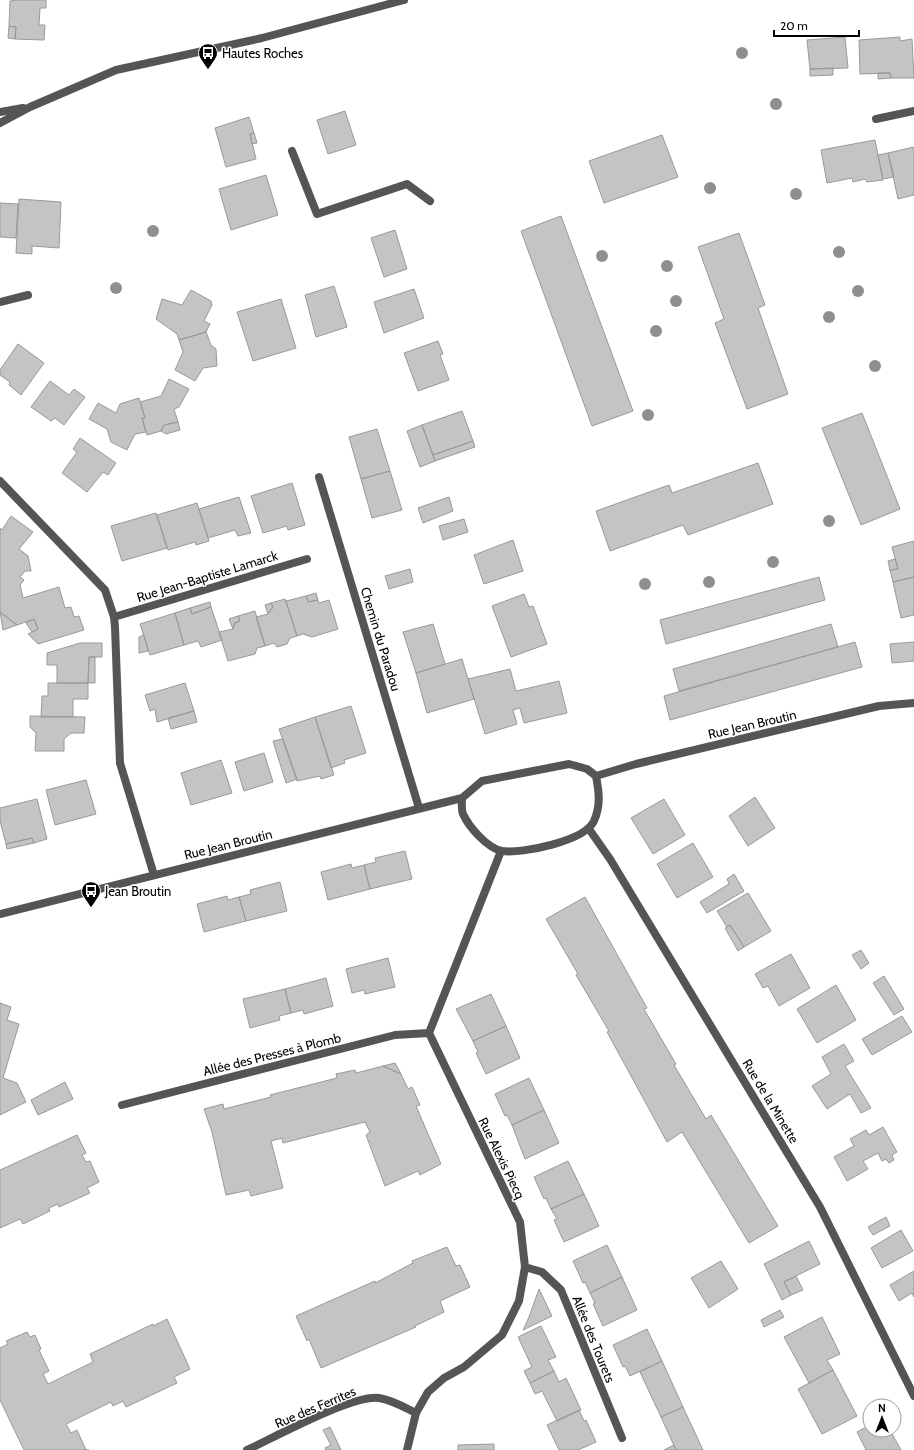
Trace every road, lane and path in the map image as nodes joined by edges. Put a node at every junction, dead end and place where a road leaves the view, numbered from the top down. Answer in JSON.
{"nodes":[{"id":1,"x":404,"y":0,"type":"edge"},
{"id":2,"x":30,"y":107,"type":"junction"},
{"id":3,"x":914,"y":111,"type":"edge"},
{"id":4,"x":0,"y":112,"type":"edge"},
{"id":5,"x":876,"y":119,"type":"dead end"},
{"id":6,"x":0,"y":123,"type":"edge"},
{"id":7,"x":292,"y":151,"type":"dead end"},
{"id":8,"x":430,"y":201,"type":"dead end"},
{"id":9,"x":28,"y":295,"type":"dead end"},
{"id":10,"x":0,"y":302,"type":"edge"},
{"id":11,"x":319,"y":477,"type":"dead end"},
{"id":12,"x":0,"y":482,"type":"edge"},
{"id":13,"x":307,"y":559,"type":"dead end"},
{"id":14,"x":114,"y":617,"type":"junction"},
{"id":15,"x":914,"y":703,"type":"edge"},
{"id":16,"x":596,"y":776,"type":"junction"},
{"id":17,"x":462,"y":798,"type":"junction"},
{"id":18,"x":419,"y":808,"type":"junction"},
{"id":19,"x":589,"y":829,"type":"junction"},
{"id":20,"x":500,"y":851,"type":"junction"},
{"id":21,"x":154,"y":875,"type":"junction"},
{"id":22,"x":0,"y":914,"type":"edge"},
{"id":23,"x":429,"y":1033,"type":"junction"},
{"id":24,"x":122,"y":1105,"type":"dead end"},
{"id":25,"x":525,"y":1267,"type":"junction"},
{"id":26,"x":914,"y":1396,"type":"edge"},
{"id":27,"x":416,"y":1413,"type":"junction"},
{"id":28,"x":622,"y":1438,"type":"dead end"},
{"id":29,"x":247,"y":1450,"type":"edge"},
{"id":30,"x":407,"y":1450,"type":"edge"}],
"edges":[{"from":1,"to":2,"type":"street"},
{"from":2,"to":4,"type":"street"},
{"from":2,"to":6,"type":"street"},
{"from":3,"to":5,"type":"street"},
{"from":7,"to":8,"type":"street"},
{"from":9,"to":10,"type":"street"},
{"from":11,"to":18,"type":"street","name":"Chemin du Paradou"},
{"from":12,"to":14,"type":"street"},
{"from":13,"to":14,"type":"street","name":"Rue Jean-Baptiste Lamarck"},
{"from":14,"to":21,"type":"street"},
{"from":15,"to":16,"type":"street","name":"Rue Jean Broutin"},
{"from":16,"to":17,"type":"street"},
{"from":16,"to":19,"type":"street"},
{"from":17,"to":18,"type":"street","name":"Rue Jean Broutin"},
{"from":17,"to":20,"type":"street"},
{"from":18,"to":21,"type":"street","name":"Rue Jean Broutin"},
{"from":19,"to":20,"type":"street"},
{"from":19,"to":26,"type":"street","name":"Rue de la Minette"},
{"from":20,"to":23,"type":"street"},
{"from":21,"to":22,"type":"street","name":"Rue Jean Broutin"},
{"from":23,"to":24,"type":"street","name":"Allée des Presses à Plomb"},
{"from":23,"to":25,"type":"street","name":"Rue Alexis Piecq"},
{"from":25,"to":27,"type":"street","name":"Rue Alexis Piecq"},
{"from":25,"to":28,"type":"street","name":"Allée des Tourets"},
{"from":27,"to":29,"type":"street","name":"Rue des Ferrites"},
{"from":27,"to":30,"type":"street","name":"Rue Alexis Piecq"}]}
